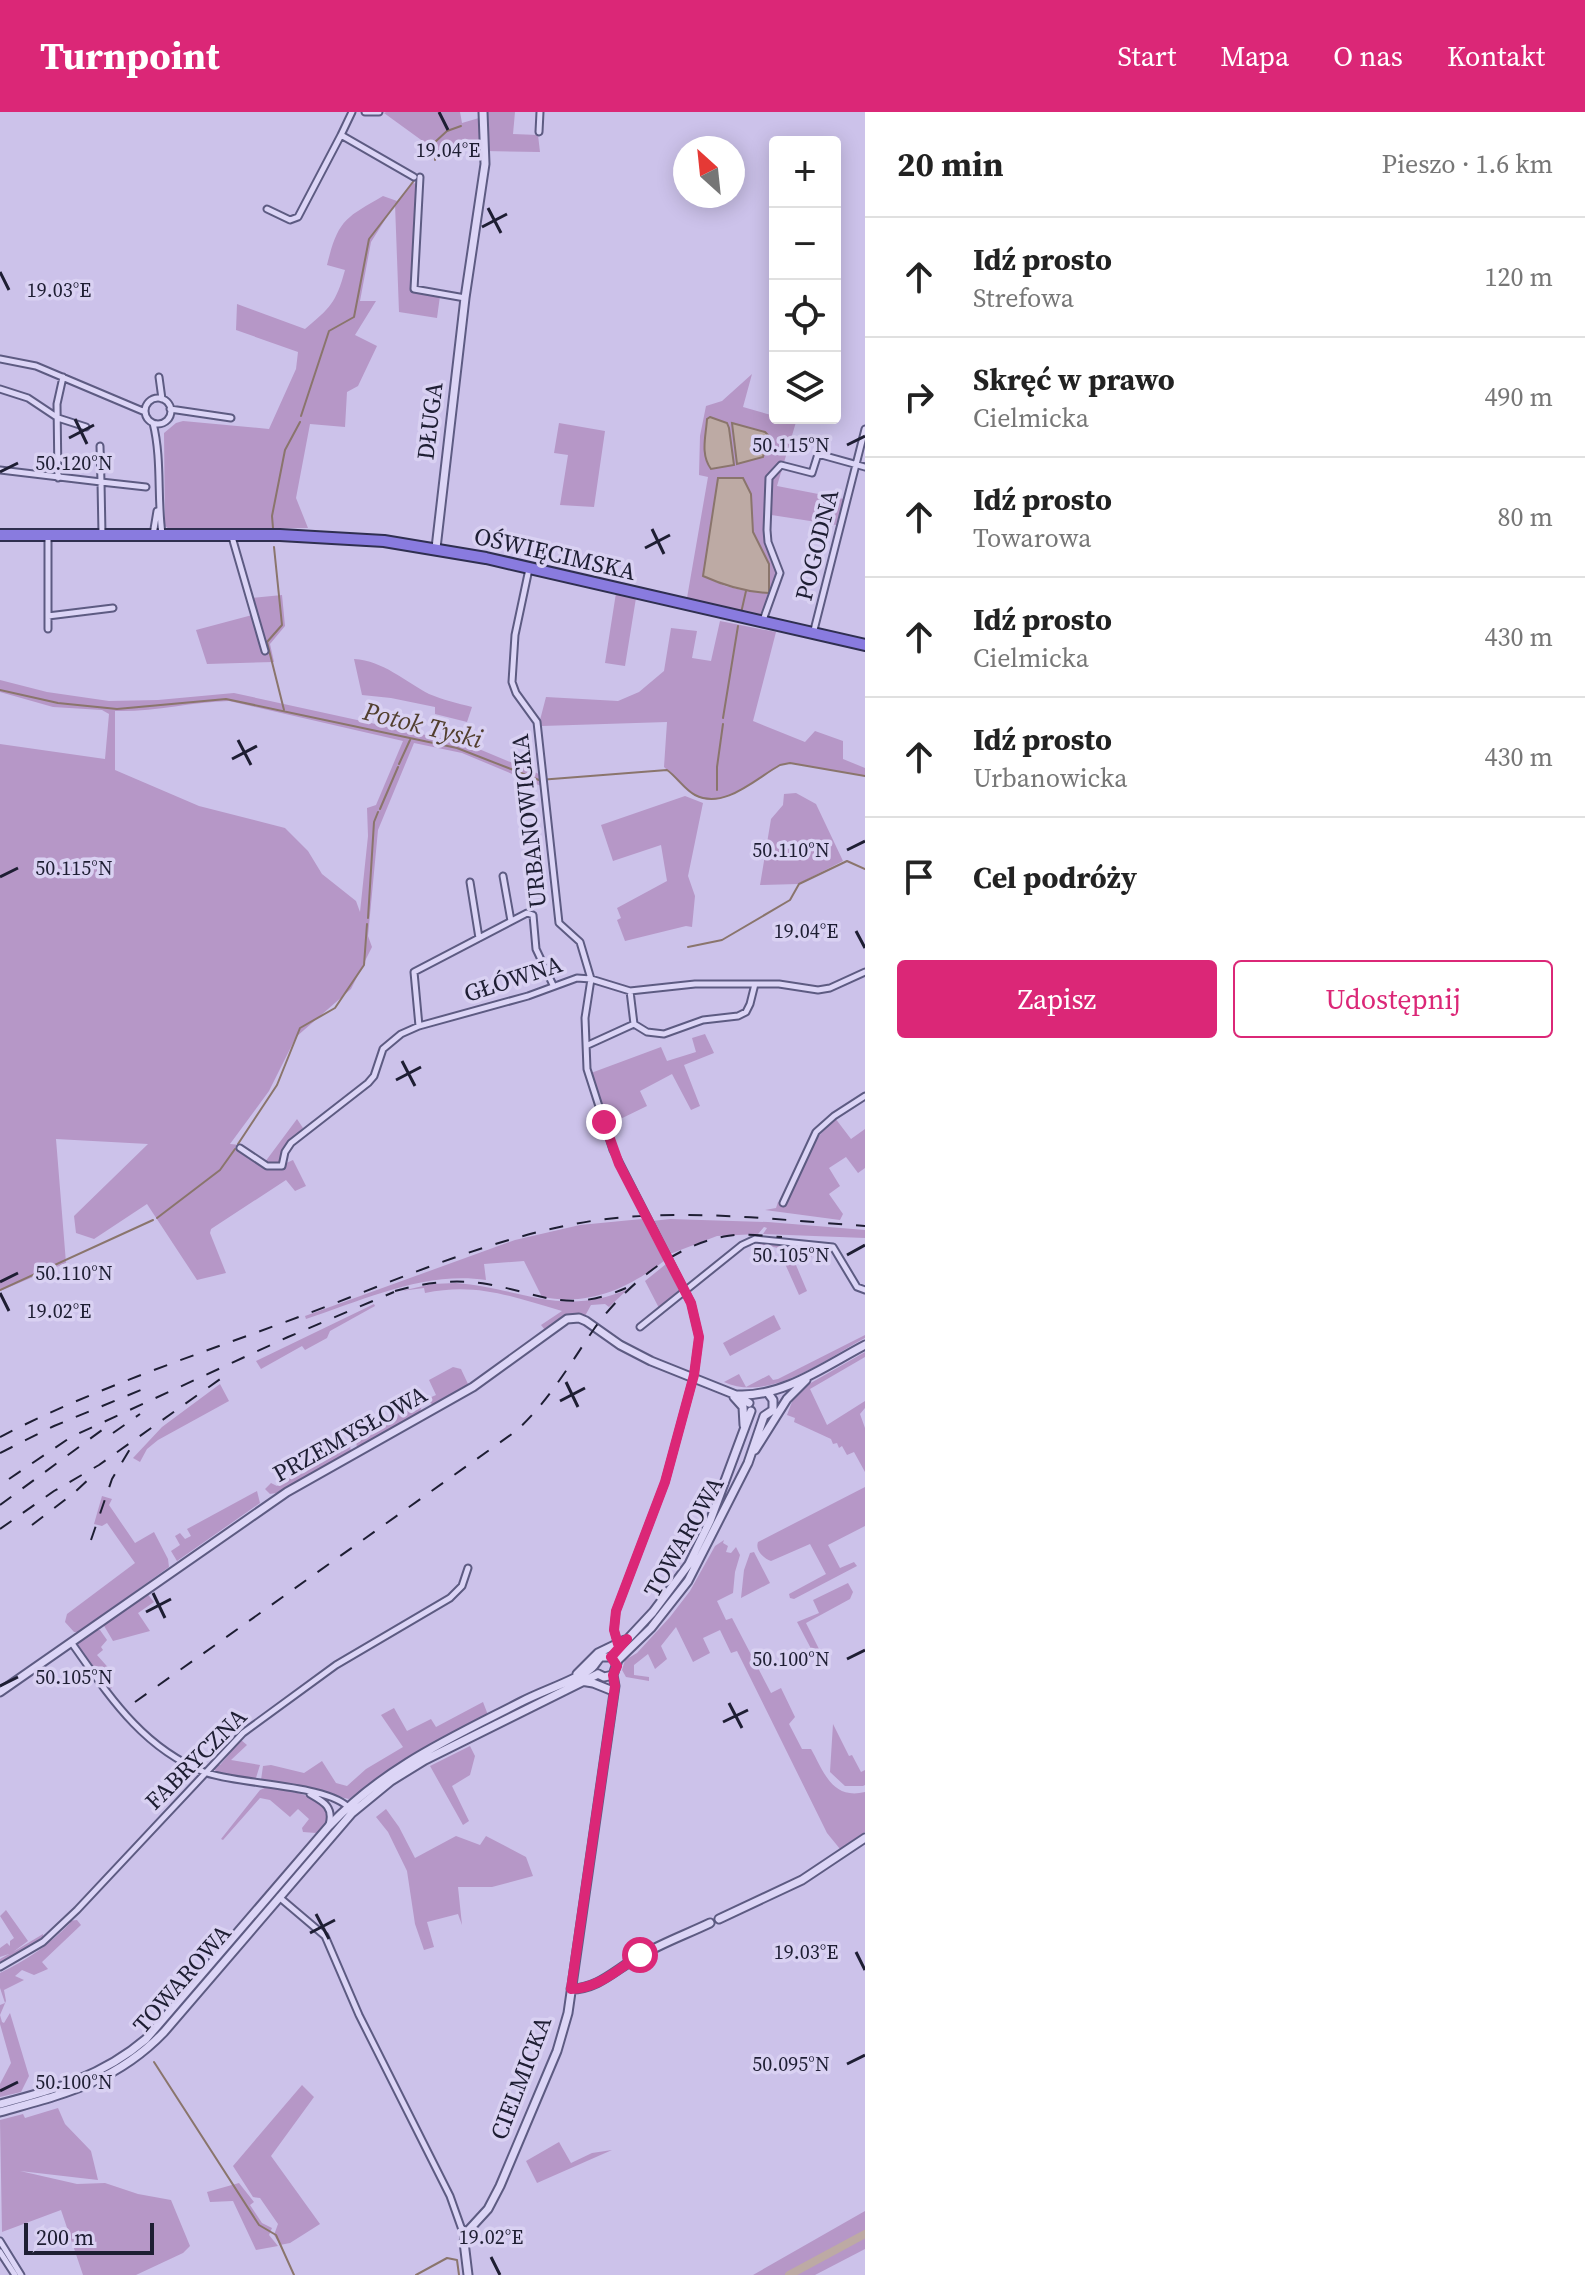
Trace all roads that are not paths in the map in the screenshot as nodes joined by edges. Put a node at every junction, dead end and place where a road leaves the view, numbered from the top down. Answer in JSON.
{"nodes":[{"id":1,"x":352,"y":112,"type":"edge"},
{"id":2,"x":365,"y":112,"type":"edge"},
{"id":3,"x":379,"y":112,"type":"edge"},
{"id":4,"x":483,"y":112,"type":"edge"},
{"id":5,"x":540,"y":112,"type":"edge"},
{"id":6,"x":539,"y":132,"type":"dead end"},
{"id":7,"x":341,"y":135,"type":"junction"},
{"id":8,"x":267,"y":209,"type":"dead end"},
{"id":9,"x":465,"y":298,"type":"junction"},
{"id":10,"x":0,"y":359,"type":"edge"},
{"id":11,"x":63,"y":377,"type":"junction"},
{"id":12,"x":159,"y":379,"type":"dead end"},
{"id":13,"x":0,"y":389,"type":"edge"},
{"id":14,"x":158,"y":399,"type":"junction"},
{"id":15,"x":126,"y":404,"type":"junction"},
{"id":16,"x":147,"y":404,"type":"junction"},
{"id":17,"x":145,"y":412,"type":"junction"},
{"id":18,"x":170,"y":412,"type":"junction"},
{"id":19,"x":58,"y":418,"type":"junction"},
{"id":20,"x":231,"y":418,"type":"dead end"},
{"id":21,"x":153,"y":423,"type":"junction"},
{"id":22,"x":161,"y":424,"type":"junction"},
{"id":23,"x":86,"y":427,"type":"dead end"},
{"id":24,"x":865,"y":429,"type":"edge"},
{"id":25,"x":158,"y":445,"type":"junction"},
{"id":26,"x":100,"y":446,"type":"dead end"},
{"id":27,"x":856,"y":464,"type":"junction"},
{"id":28,"x":865,"y":467,"type":"edge"},
{"id":29,"x":0,"y":470,"type":"edge"},
{"id":30,"x":58,"y":478,"type":"junction"},
{"id":31,"x":101,"y":482,"type":"junction"},
{"id":32,"x":158,"y":488,"type":"junction"},
{"id":33,"x":0,"y":535,"type":"edge"},
{"id":34,"x":48,"y":535,"type":"junction"},
{"id":35,"x":102,"y":535,"type":"junction"},
{"id":36,"x":158,"y":535,"type":"junction"},
{"id":37,"x":232,"y":536,"type":"junction"},
{"id":38,"x":436,"y":548,"type":"junction"},
{"id":39,"x":529,"y":568,"type":"junction"},
{"id":40,"x":113,"y":608,"type":"dead end"},
{"id":41,"x":48,"y":616,"type":"junction"},
{"id":42,"x":762,"y":623,"type":"junction"},
{"id":43,"x":48,"y":629,"type":"dead end"},
{"id":44,"x":814,"y":629,"type":"junction"},
{"id":45,"x":865,"y":645,"type":"edge"},
{"id":46,"x":265,"y":651,"type":"dead end"},
{"id":47,"x":503,"y":876,"type":"dead end"},
{"id":48,"x":470,"y":882,"type":"dead end"},
{"id":49,"x":511,"y":921,"type":"junction"},
{"id":50,"x":479,"y":938,"type":"junction"},
{"id":51,"x":865,"y":972,"type":"edge"},
{"id":52,"x":591,"y":979,"type":"junction"},
{"id":53,"x":755,"y":984,"type":"junction"},
{"id":54,"x":553,"y":986,"type":"junction"},
{"id":55,"x":630,"y":991,"type":"junction"},
{"id":56,"x":634,"y":1024,"type":"junction"},
{"id":57,"x":419,"y":1026,"type":"junction"},
{"id":58,"x":588,"y":1045,"type":"junction"},
{"id":59,"x":865,"y":1096,"type":"edge"},
{"id":60,"x":240,"y":1148,"type":"dead end"},
{"id":61,"x":783,"y":1203,"type":"dead end"},
{"id":62,"x":865,"y":1290,"type":"edge"},
{"id":63,"x":684,"y":1291,"type":"junction"},
{"id":64,"x":640,"y":1327,"type":"dead end"},
{"id":65,"x":865,"y":1345,"type":"edge"},
{"id":66,"x":821,"y":1369,"type":"junction"},
{"id":67,"x":693,"y":1378,"type":"junction"},
{"id":68,"x":726,"y":1391,"type":"junction"},
{"id":69,"x":771,"y":1396,"type":"junction"},
{"id":70,"x":751,"y":1403,"type":"junction"},
{"id":71,"x":764,"y":1416,"type":"junction"},
{"id":72,"x":744,"y":1431,"type":"junction"},
{"id":73,"x":748,"y":1463,"type":"junction"},
{"id":74,"x":468,"y":1568,"type":"dead end"},
{"id":75,"x":627,"y":1639,"type":"junction"},
{"id":76,"x":70,"y":1642,"type":"junction"},
{"id":77,"x":618,"y":1644,"type":"junction"},
{"id":78,"x":614,"y":1660,"type":"junction"},
{"id":79,"x":596,"y":1670,"type":"junction"},
{"id":80,"x":611,"y":1676,"type":"junction"},
{"id":81,"x":578,"y":1679,"type":"junction"},
{"id":82,"x":613,"y":1691,"type":"junction"},
{"id":83,"x":0,"y":1692,"type":"edge"},
{"id":84,"x":205,"y":1772,"type":"junction"},
{"id":85,"x":306,"y":1791,"type":"junction"},
{"id":86,"x":350,"y":1809,"type":"junction"},
{"id":87,"x":329,"y":1826,"type":"junction"},
{"id":88,"x":865,"y":1838,"type":"edge"},
{"id":89,"x":279,"y":1897,"type":"junction"},
{"id":90,"x":228,"y":1951,"type":"junction"},
{"id":91,"x":0,"y":1967,"type":"edge"},
{"id":92,"x":571,"y":1989,"type":"junction"},
{"id":93,"x":0,"y":2104,"type":"edge"},
{"id":94,"x":0,"y":2112,"type":"edge"},
{"id":95,"x":466,"y":2233,"type":"junction"},
{"id":96,"x":0,"y":2241,"type":"edge"},
{"id":97,"x":0,"y":2252,"type":"edge"},
{"id":98,"x":15,"y":2275,"type":"edge"},
{"id":99,"x":21,"y":2275,"type":"edge"},
{"id":100,"x":468,"y":2275,"type":"edge"}],
"edges":[{"from":1,"to":7,"type":"street"},
{"from":2,"to":3,"type":"street"},
{"from":4,"to":9,"type":"street","name":"DŁUGA"},
{"from":5,"to":6,"type":"street"},
{"from":7,"to":8,"type":"street"},
{"from":7,"to":9,"type":"street"},
{"from":9,"to":38,"type":"street","name":"DŁUGA"},
{"from":10,"to":11,"type":"street"},
{"from":11,"to":15,"type":"street"},
{"from":11,"to":19,"type":"street"},
{"from":12,"to":14,"type":"street"},
{"from":13,"to":19,"type":"street"},
{"from":14,"to":16,"type":"street"},
{"from":14,"to":18,"type":"street"},
{"from":15,"to":16,"type":"street"},
{"from":15,"to":17,"type":"street"},
{"from":16,"to":17,"type":"street"},
{"from":17,"to":21,"type":"street"},
{"from":18,"to":20,"type":"street"},
{"from":18,"to":22,"type":"street"},
{"from":19,"to":23,"type":"street"},
{"from":19,"to":30,"type":"street"},
{"from":21,"to":22,"type":"street"},
{"from":21,"to":25,"type":"street"},
{"from":22,"to":25,"type":"street"},
{"from":24,"to":27,"type":"street","name":"POGODNA"},
{"from":25,"to":32,"type":"street"},
{"from":26,"to":31,"type":"street"},
{"from":27,"to":28,"type":"street"},
{"from":27,"to":42,"type":"street","name":"POGODNA"},
{"from":27,"to":44,"type":"street","name":"POGODNA"},
{"from":29,"to":30,"type":"street"},
{"from":30,"to":31,"type":"street"},
{"from":31,"to":32,"type":"street"},
{"from":31,"to":35,"type":"street"},
{"from":32,"to":36,"type":"street"},
{"from":33,"to":34,"type":"highway","name":"OŚWIĘCIMSKA"},
{"from":34,"to":35,"type":"highway","name":"OŚWIĘCIMSKA"},
{"from":34,"to":41,"type":"street"},
{"from":35,"to":36,"type":"highway","name":"OŚWIĘCIMSKA"},
{"from":36,"to":37,"type":"highway","name":"OŚWIĘCIMSKA"},
{"from":37,"to":38,"type":"highway","name":"OŚWIĘCIMSKA"},
{"from":37,"to":46,"type":"street"},
{"from":38,"to":39,"type":"highway","name":"OŚWIĘCIMSKA"},
{"from":39,"to":42,"type":"highway","name":"OŚWIĘCIMSKA"},
{"from":39,"to":52,"type":"street","name":"URBANOWICKA"},
{"from":40,"to":41,"type":"street"},
{"from":41,"to":43,"type":"street"},
{"from":42,"to":44,"type":"highway","name":"OŚWIĘCIMSKA"},
{"from":44,"to":45,"type":"highway","name":"OŚWIĘCIMSKA"},
{"from":47,"to":49,"type":"street"},
{"from":48,"to":50,"type":"street"},
{"from":49,"to":50,"type":"street"},
{"from":49,"to":54,"type":"street"},
{"from":50,"to":57,"type":"street"},
{"from":51,"to":53,"type":"street","name":"GŁÓWNA"},
{"from":52,"to":54,"type":"street","name":"GŁÓWNA"},
{"from":52,"to":55,"type":"street","name":"GŁÓWNA"},
{"from":52,"to":58,"type":"street","name":"URBANOWICKA"},
{"from":53,"to":55,"type":"street","name":"GŁÓWNA"},
{"from":53,"to":56,"type":"street"},
{"from":54,"to":57,"type":"street","name":"GŁÓWNA"},
{"from":55,"to":56,"type":"street"},
{"from":56,"to":58,"type":"street"},
{"from":57,"to":60,"type":"street","name":"GŁÓWNA"},
{"from":58,"to":63,"type":"street","name":"URBANOWICKA"},
{"from":59,"to":61,"type":"street"},
{"from":62,"to":63,"type":"street"},
{"from":63,"to":64,"type":"street"},
{"from":63,"to":67,"type":"street","name":"URBANOWICKA"},
{"from":65,"to":66,"type":"street"},
{"from":66,"to":69,"type":"street"},
{"from":66,"to":73,"type":"street"},
{"from":67,"to":68,"type":"street","name":"PRZEMYSŁOWA"},
{"from":67,"to":76,"type":"street","name":"PRZEMYSŁOWA"},
{"from":67,"to":77,"type":"street"},
{"from":68,"to":70,"type":"street","name":"PRZEMYSŁOWA"},
{"from":68,"to":72,"type":"street"},
{"from":69,"to":70,"type":"street"},
{"from":69,"to":71,"type":"street"},
{"from":70,"to":71,"type":"street"},
{"from":70,"to":72,"type":"street","name":"TOWAROWA"},
{"from":71,"to":73,"type":"street","name":"TOWAROWA"},
{"from":72,"to":75,"type":"street","name":"TOWAROWA"},
{"from":73,"to":78,"type":"street","name":"TOWAROWA"},
{"from":74,"to":84,"type":"street","name":"FABRYCZNA"},
{"from":75,"to":77,"type":"street","name":"TOWAROWA"},
{"from":75,"to":78,"type":"street","name":"TOWAROWA"},
{"from":76,"to":83,"type":"street","name":"PRZEMYSŁOWA"},
{"from":76,"to":84,"type":"street"},
{"from":77,"to":81,"type":"street","name":"TOWAROWA"},
{"from":78,"to":79,"type":"street","name":"TOWAROWA"},
{"from":78,"to":80,"type":"street","name":"CIELMICKA"},
{"from":79,"to":80,"type":"street"},
{"from":79,"to":81,"type":"street","name":"TOWAROWA"},
{"from":80,"to":82,"type":"street","name":"CIELMICKA"},
{"from":81,"to":82,"type":"street"},
{"from":81,"to":86,"type":"street","name":"TOWAROWA"},
{"from":82,"to":92,"type":"street","name":"CIELMICKA"},
{"from":84,"to":85,"type":"street"},
{"from":84,"to":91,"type":"street","name":"FABRYCZNA"},
{"from":85,"to":86,"type":"street"},
{"from":85,"to":87,"type":"street"},
{"from":86,"to":87,"type":"street","name":"TOWAROWA"},
{"from":86,"to":89,"type":"street","name":"TOWAROWA"},
{"from":87,"to":90,"type":"street","name":"TOWAROWA"},
{"from":88,"to":92,"type":"street"},
{"from":89,"to":90,"type":"street","name":"TOWAROWA"},
{"from":89,"to":95,"type":"street"},
{"from":90,"to":93,"type":"street","name":"TOWAROWA"},
{"from":90,"to":94,"type":"street","name":"TOWAROWA"},
{"from":92,"to":95,"type":"street","name":"CIELMICKA"},
{"from":95,"to":100,"type":"street"},
{"from":96,"to":99,"type":"street"},
{"from":97,"to":98,"type":"street"}]}
